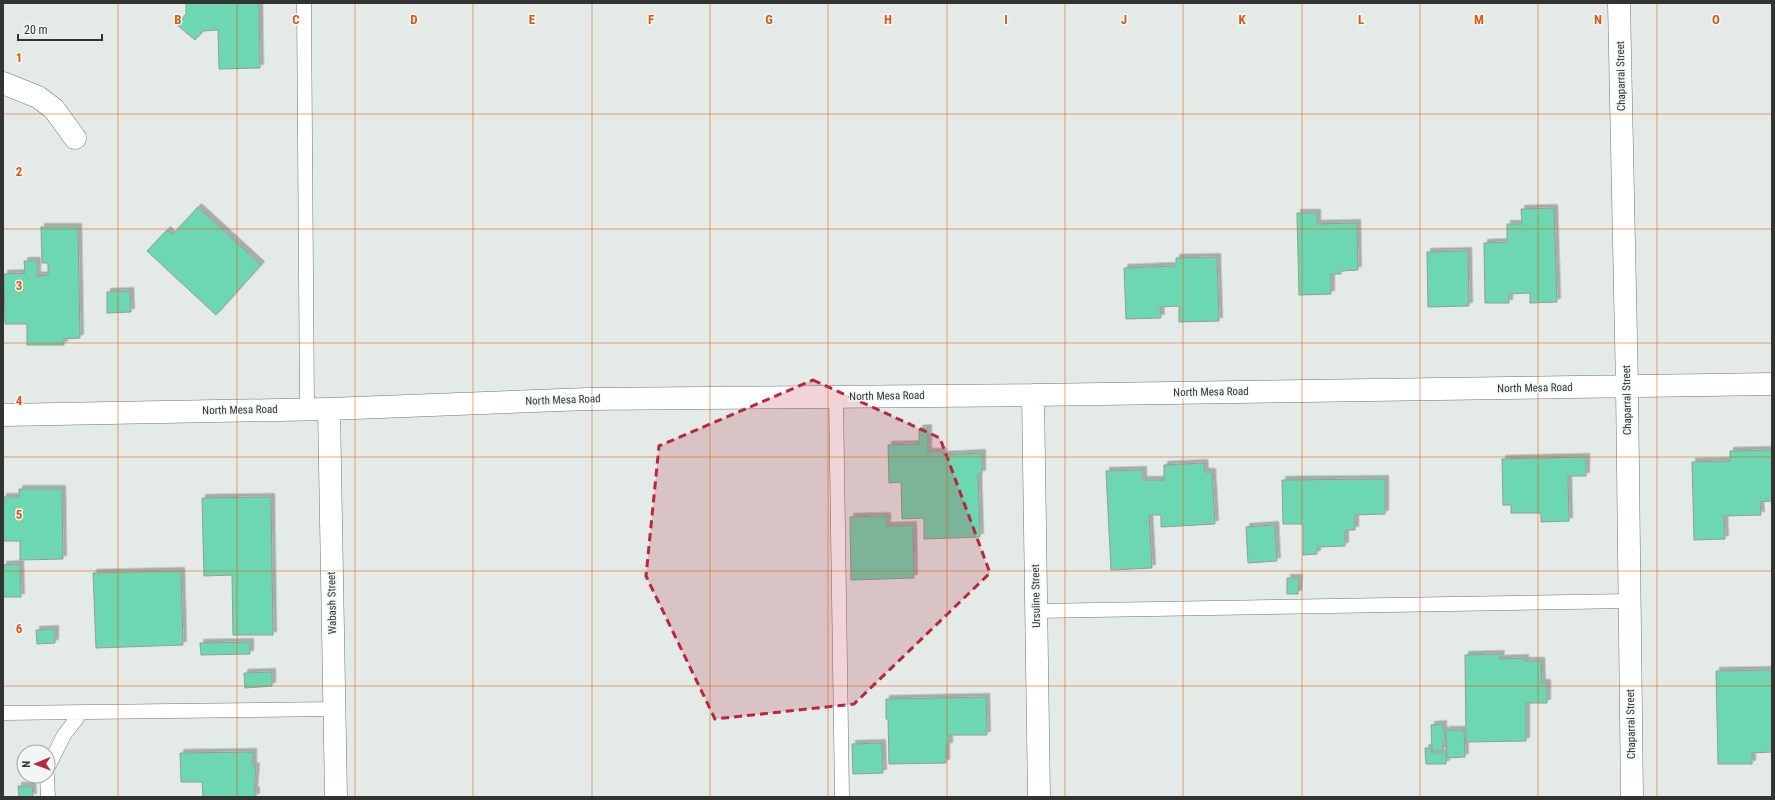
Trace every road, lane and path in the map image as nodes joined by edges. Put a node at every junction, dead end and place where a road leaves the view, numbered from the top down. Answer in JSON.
{"nodes":[{"id":1,"x":304,"y":3,"type":"edge"},
{"id":2,"x":1619,"y":3,"type":"edge"},
{"id":3,"x":3,"y":83,"type":"edge"},
{"id":4,"x":76,"y":138,"type":"dead end"},
{"id":5,"x":1772,"y":384,"type":"edge"},
{"id":6,"x":1627,"y":387,"type":"junction"},
{"id":7,"x":1033,"y":395,"type":"junction"},
{"id":8,"x":836,"y":396,"type":"junction"},
{"id":9,"x":307,"y":408,"type":"junction"},
{"id":10,"x":329,"y":408,"type":"junction"},
{"id":11,"x":3,"y":415,"type":"edge"},
{"id":12,"x":1629,"y":601,"type":"junction"},
{"id":13,"x":1036,"y":612,"type":"junction"},
{"id":14,"x":334,"y":710,"type":"junction"},
{"id":15,"x":3,"y":713,"type":"edge"},
{"id":16,"x":81,"y":713,"type":"junction"},
{"id":17,"x":56,"y":751,"type":"edge"},
{"id":18,"x":47,"y":784,"type":"edge"},
{"id":19,"x":48,"y":797,"type":"edge"},
{"id":20,"x":336,"y":797,"type":"edge"},
{"id":21,"x":842,"y":797,"type":"edge"},
{"id":22,"x":1039,"y":797,"type":"edge"},
{"id":23,"x":1632,"y":797,"type":"edge"}],
"edges":[{"from":1,"to":9,"type":"lane"},
{"from":2,"to":6,"type":"street","name":"Chaparral Street"},
{"from":3,"to":4,"type":"street"},
{"from":5,"to":6,"type":"street","name":"North Mesa Road"},
{"from":6,"to":7,"type":"street","name":"North Mesa Road"},
{"from":6,"to":12,"type":"street","name":"Chaparral Street"},
{"from":7,"to":8,"type":"street","name":"North Mesa Road"},
{"from":7,"to":13,"type":"street","name":"Ursuline Street"},
{"from":8,"to":10,"type":"street","name":"North Mesa Road"},
{"from":8,"to":21,"type":"lane"},
{"from":9,"to":10,"type":"street","name":"North Mesa Road"},
{"from":9,"to":11,"type":"street","name":"North Mesa Road"},
{"from":10,"to":14,"type":"street","name":"Wabash Street"},
{"from":12,"to":13,"type":"lane"},
{"from":12,"to":23,"type":"street","name":"Chaparral Street"},
{"from":13,"to":22,"type":"street","name":"Ursuline Street"},
{"from":14,"to":16,"type":"lane"},
{"from":14,"to":20,"type":"street","name":"Wabash Street"},
{"from":15,"to":16,"type":"lane"},
{"from":16,"to":17,"type":"lane"},
{"from":18,"to":19,"type":"lane"}]}
